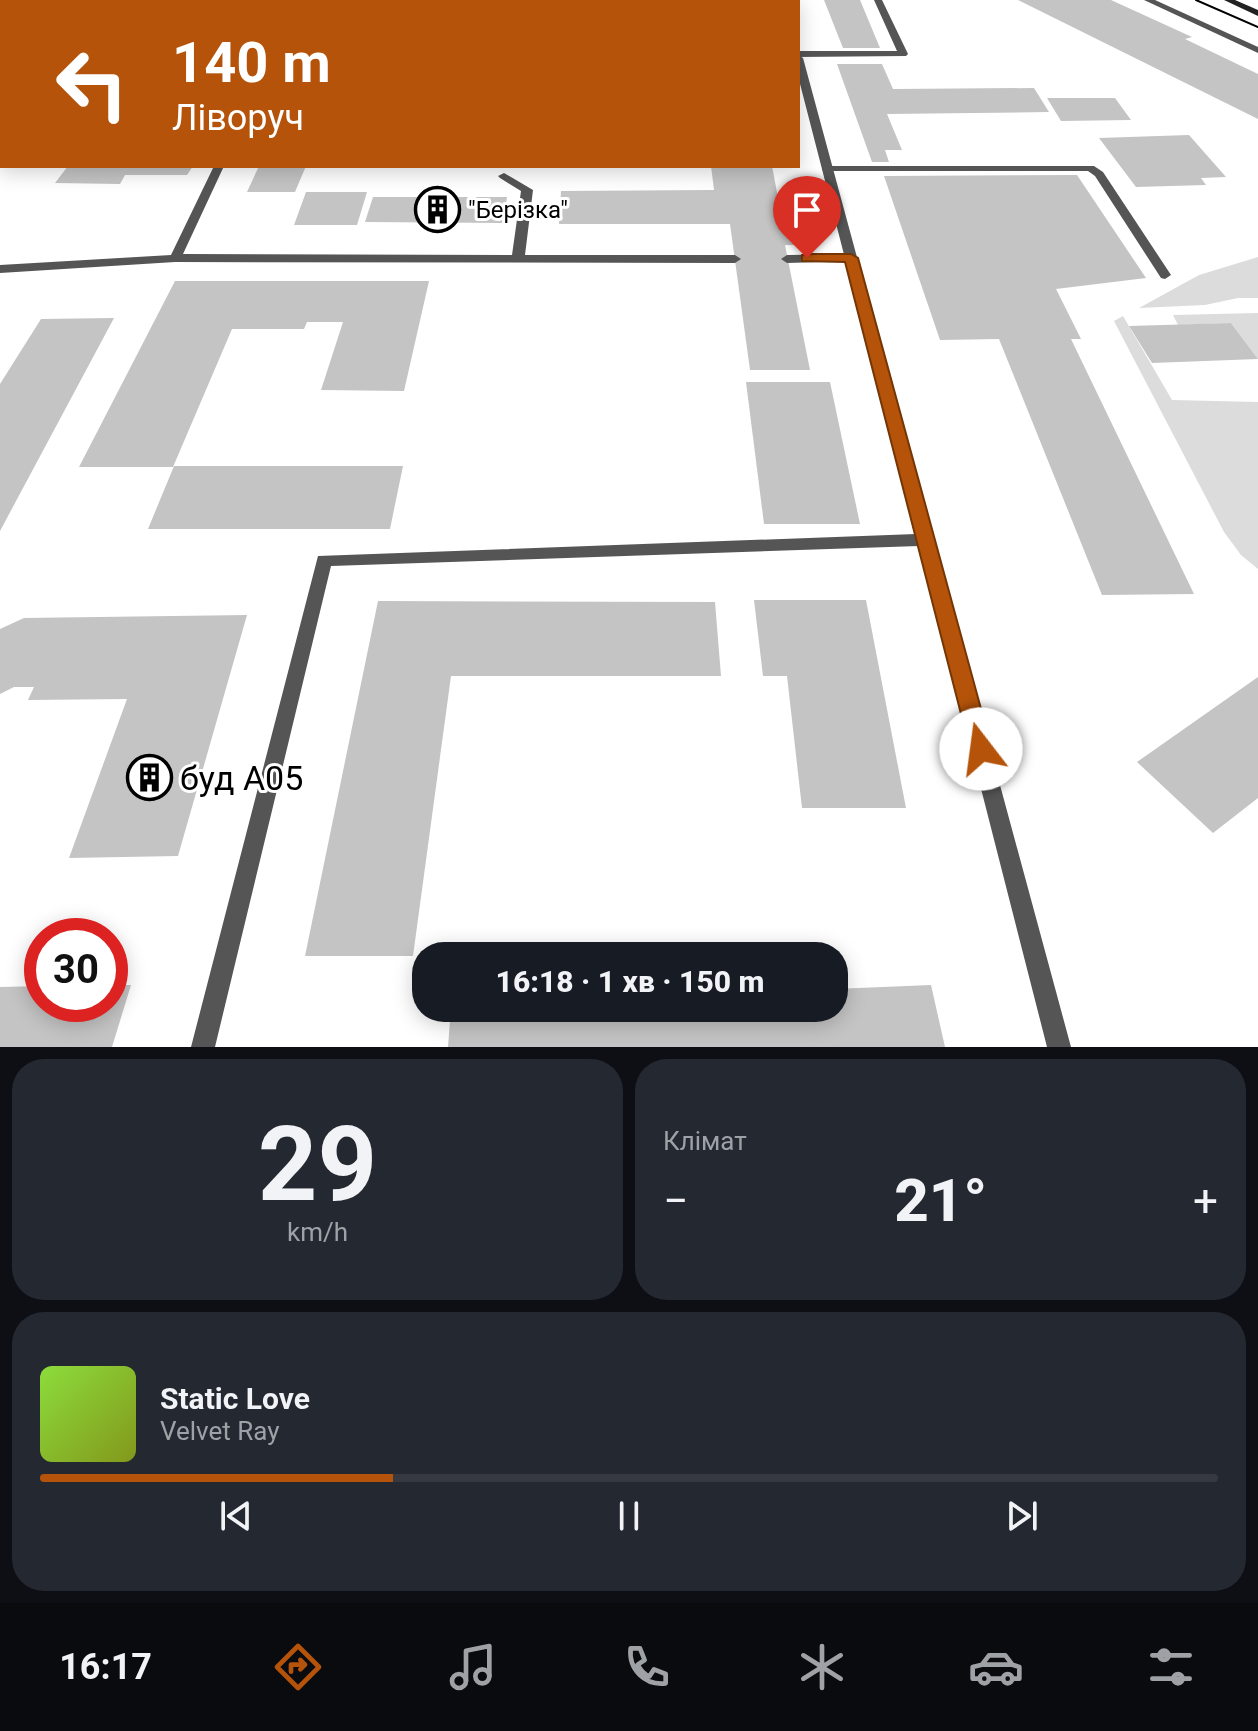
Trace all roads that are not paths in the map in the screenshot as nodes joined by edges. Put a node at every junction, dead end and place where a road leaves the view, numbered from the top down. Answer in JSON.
{"nodes":[{"id":1,"x":878,"y":0,"type":"edge"},
{"id":2,"x":1148,"y":0,"type":"edge"},
{"id":3,"x":1228,"y":0,"type":"edge"},
{"id":4,"x":1258,"y":13,"type":"edge"},
{"id":5,"x":1258,"y":50,"type":"edge"},
{"id":6,"x":800,"y":56,"type":"edge"},
{"id":7,"x":800,"y":64,"type":"edge"},
{"id":8,"x":218,"y":168,"type":"edge"},
{"id":9,"x":827,"y":169,"type":"junction"},
{"id":10,"x":504,"y":176,"type":"dead end"},
{"id":11,"x":175,"y":258,"type":"junction"},
{"id":12,"x":518,"y":258,"type":"junction"},
{"id":13,"x":851,"y":258,"type":"junction"},
{"id":14,"x":735,"y":259,"type":"dead end"},
{"id":15,"x":787,"y":259,"type":"dead end"},
{"id":16,"x":0,"y":269,"type":"edge"},
{"id":17,"x":1165,"y":275,"type":"dead end"},
{"id":18,"x":926,"y":540,"type":"junction"},
{"id":19,"x":203,"y":1047,"type":"edge"},
{"id":20,"x":1059,"y":1047,"type":"edge"}],
"edges":[{"from":1,"to":6,"type":"street"},
{"from":2,"to":5,"type":"street"},
{"from":3,"to":4,"type":"main road"},
{"from":7,"to":9,"type":"street"},
{"from":8,"to":11,"type":"street"},
{"from":9,"to":13,"type":"street"},
{"from":9,"to":17,"type":"street"},
{"from":10,"to":12,"type":"street"},
{"from":11,"to":12,"type":"street"},
{"from":11,"to":16,"type":"street"},
{"from":12,"to":14,"type":"street"},
{"from":13,"to":15,"type":"street"},
{"from":13,"to":18,"type":"street"},
{"from":18,"to":19,"type":"street"},
{"from":18,"to":20,"type":"street"}]}
